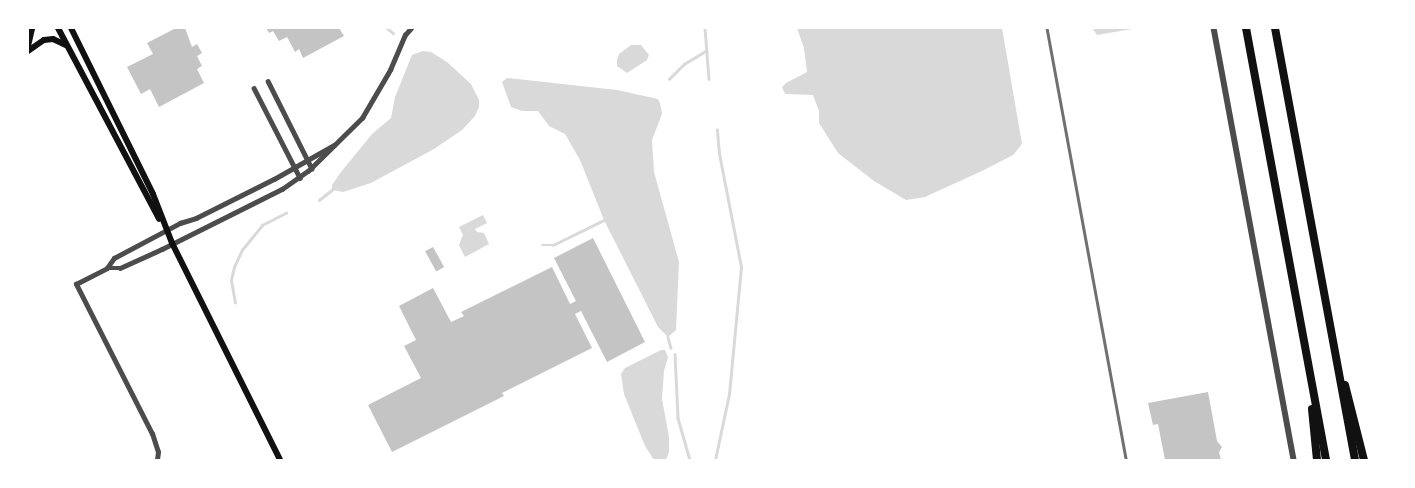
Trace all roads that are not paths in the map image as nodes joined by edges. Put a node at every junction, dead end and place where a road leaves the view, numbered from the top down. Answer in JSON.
{"nodes":[{"id":1,"x":32,"y":28,"type":"edge"},
{"id":2,"x":58,"y":28,"type":"edge"},
{"id":3,"x":71,"y":28,"type":"edge"},
{"id":4,"x":411,"y":28,"type":"edge"},
{"id":5,"x":1214,"y":28,"type":"edge"},
{"id":6,"x":1246,"y":28,"type":"edge"},
{"id":7,"x":1275,"y":28,"type":"edge"},
{"id":8,"x":67,"y":45,"type":"junction"},
{"id":9,"x":28,"y":46,"type":"edge"},
{"id":10,"x":28,"y":51,"type":"edge"},
{"id":11,"x":268,"y":81,"type":"dead end"},
{"id":12,"x":254,"y":88,"type":"dead end"},
{"id":13,"x":345,"y":137,"type":"junction"},
{"id":14,"x":308,"y":161,"type":"junction"},
{"id":15,"x":294,"y":168,"type":"junction"},
{"id":16,"x":312,"y":169,"type":"junction"},
{"id":17,"x":300,"y":178,"type":"junction"},
{"id":18,"x":167,"y":231,"type":"junction"},
{"id":19,"x":172,"y":243,"type":"junction"},
{"id":20,"x":107,"y":268,"type":"junction"},
{"id":21,"x":1325,"y":302,"type":"junction"},
{"id":22,"x":1307,"y":355,"type":"junction"},
{"id":23,"x":158,"y":460,"type":"edge"},
{"id":24,"x":280,"y":460,"type":"edge"},
{"id":25,"x":1294,"y":460,"type":"edge"},
{"id":26,"x":1317,"y":460,"type":"edge"},
{"id":27,"x":1326,"y":460,"type":"edge"},
{"id":28,"x":1355,"y":460,"type":"edge"},
{"id":29,"x":1364,"y":460,"type":"edge"}],
"edges":[{"from":1,"to":9,"type":"main road"},
{"from":2,"to":8,"type":"main road"},
{"from":3,"to":18,"type":"main road"},
{"from":4,"to":13,"type":"street"},
{"from":5,"to":25,"type":"street"},
{"from":6,"to":22,"type":"highway"},
{"from":7,"to":21,"type":"highway"},
{"from":8,"to":10,"type":"main road"},
{"from":8,"to":18,"type":"main road"},
{"from":11,"to":14,"type":"street"},
{"from":12,"to":15,"type":"street"},
{"from":13,"to":14,"type":"street"},
{"from":13,"to":16,"type":"street"},
{"from":14,"to":15,"type":"street"},
{"from":14,"to":16,"type":"street"},
{"from":15,"to":17,"type":"street"},
{"from":15,"to":18,"type":"street"},
{"from":16,"to":17,"type":"street"},
{"from":17,"to":19,"type":"street"},
{"from":18,"to":19,"type":"main road"},
{"from":18,"to":20,"type":"street"},
{"from":19,"to":20,"type":"street"},
{"from":19,"to":24,"type":"main road"},
{"from":20,"to":23,"type":"street"},
{"from":21,"to":28,"type":"highway"},
{"from":21,"to":29,"type":"highway"},
{"from":22,"to":26,"type":"highway"},
{"from":22,"to":27,"type":"highway"}]}
